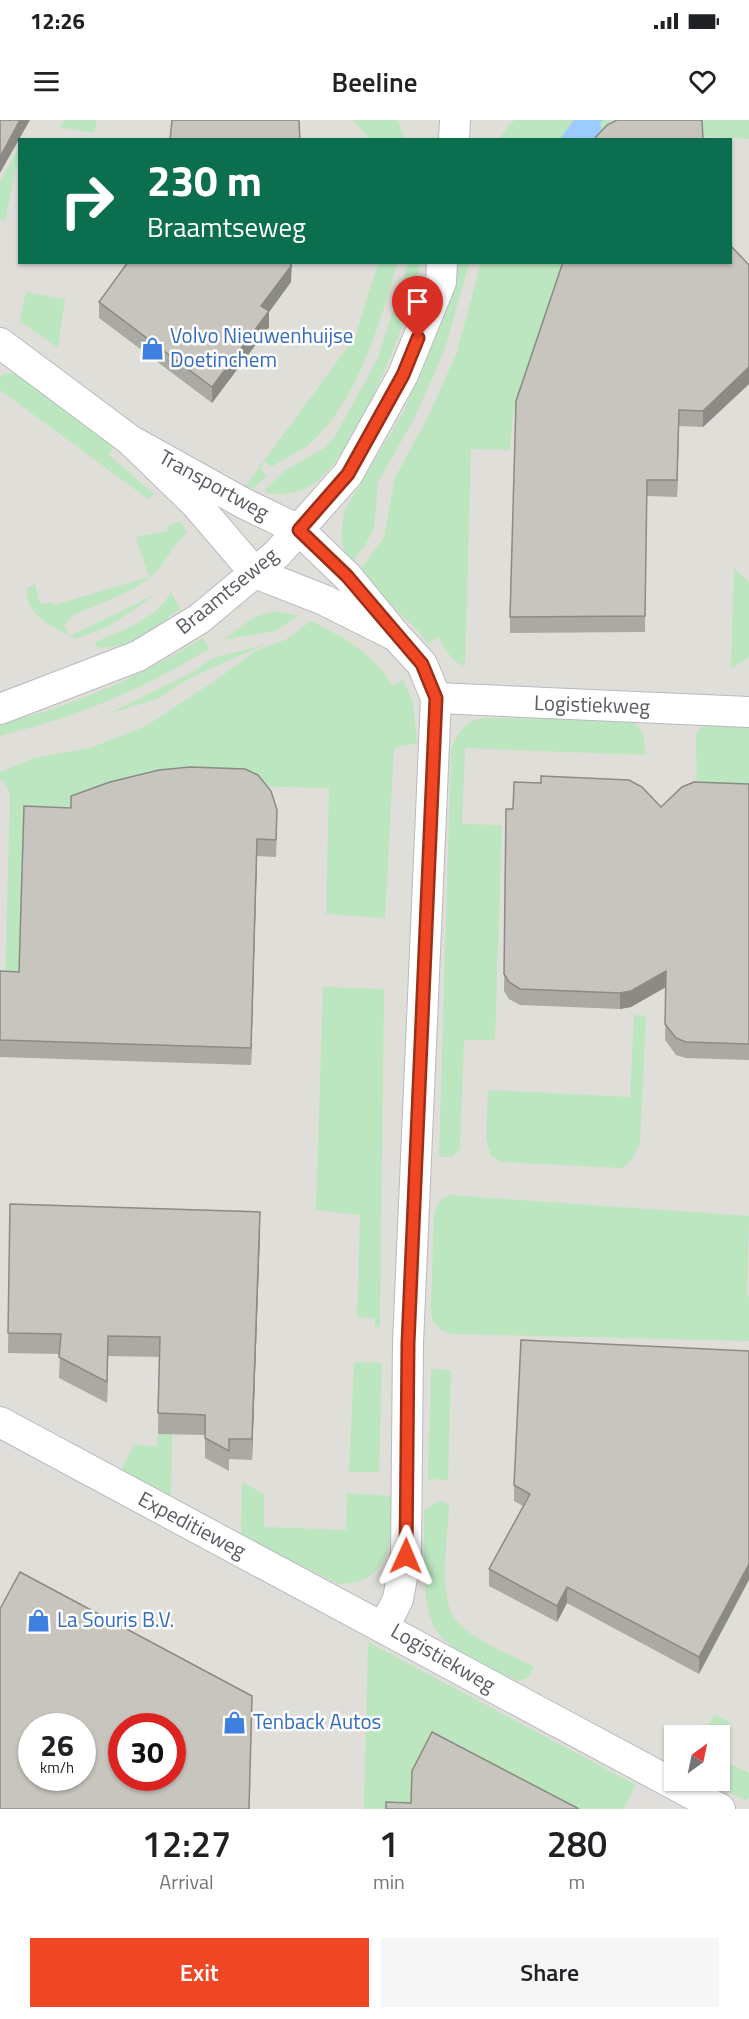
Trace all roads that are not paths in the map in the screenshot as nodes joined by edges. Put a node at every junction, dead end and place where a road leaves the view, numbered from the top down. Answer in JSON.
{"nodes":[{"id":1,"x":455,"y":120,"type":"edge"},
{"id":2,"x":454,"y":138,"type":"edge"},
{"id":3,"x":442,"y":264,"type":"edge"},
{"id":4,"x":0,"y":343,"type":"edge"},
{"id":5,"x":130,"y":440,"type":"junction"},
{"id":6,"x":299,"y":530,"type":"junction"},
{"id":7,"x":255,"y":573,"type":"junction"},
{"id":8,"x":396,"y":636,"type":"junction"},
{"id":9,"x":436,"y":698,"type":"junction"},
{"id":10,"x":0,"y":709,"type":"edge"},
{"id":11,"x":749,"y":712,"type":"edge"},
{"id":12,"x":0,"y":1422,"type":"edge"},
{"id":13,"x":384,"y":1627,"type":"junction"},
{"id":14,"x":720,"y":1809,"type":"edge"}],
"edges":[{"from":1,"to":2,"type":"street"},
{"from":3,"to":6,"type":"street","name":"Braamtseweg"},
{"from":4,"to":5,"type":"street","name":"Transportweg"},
{"from":5,"to":6,"type":"street","name":"Transportweg"},
{"from":5,"to":7,"type":"street","name":"Transportweg"},
{"from":6,"to":7,"type":"street","name":"Braamtseweg"},
{"from":6,"to":8,"type":"street","name":"Logistiekweg"},
{"from":7,"to":8,"type":"street","name":"Logistiekweg"},
{"from":7,"to":10,"type":"street","name":"Braamtseweg"},
{"from":8,"to":9,"type":"street","name":"Logistiekweg"},
{"from":9,"to":11,"type":"street","name":"Logistiekweg"},
{"from":9,"to":13,"type":"street","name":"Logistiekweg"},
{"from":12,"to":13,"type":"street","name":"Expeditieweg"},
{"from":13,"to":14,"type":"street","name":"Logistiekweg"}]}
